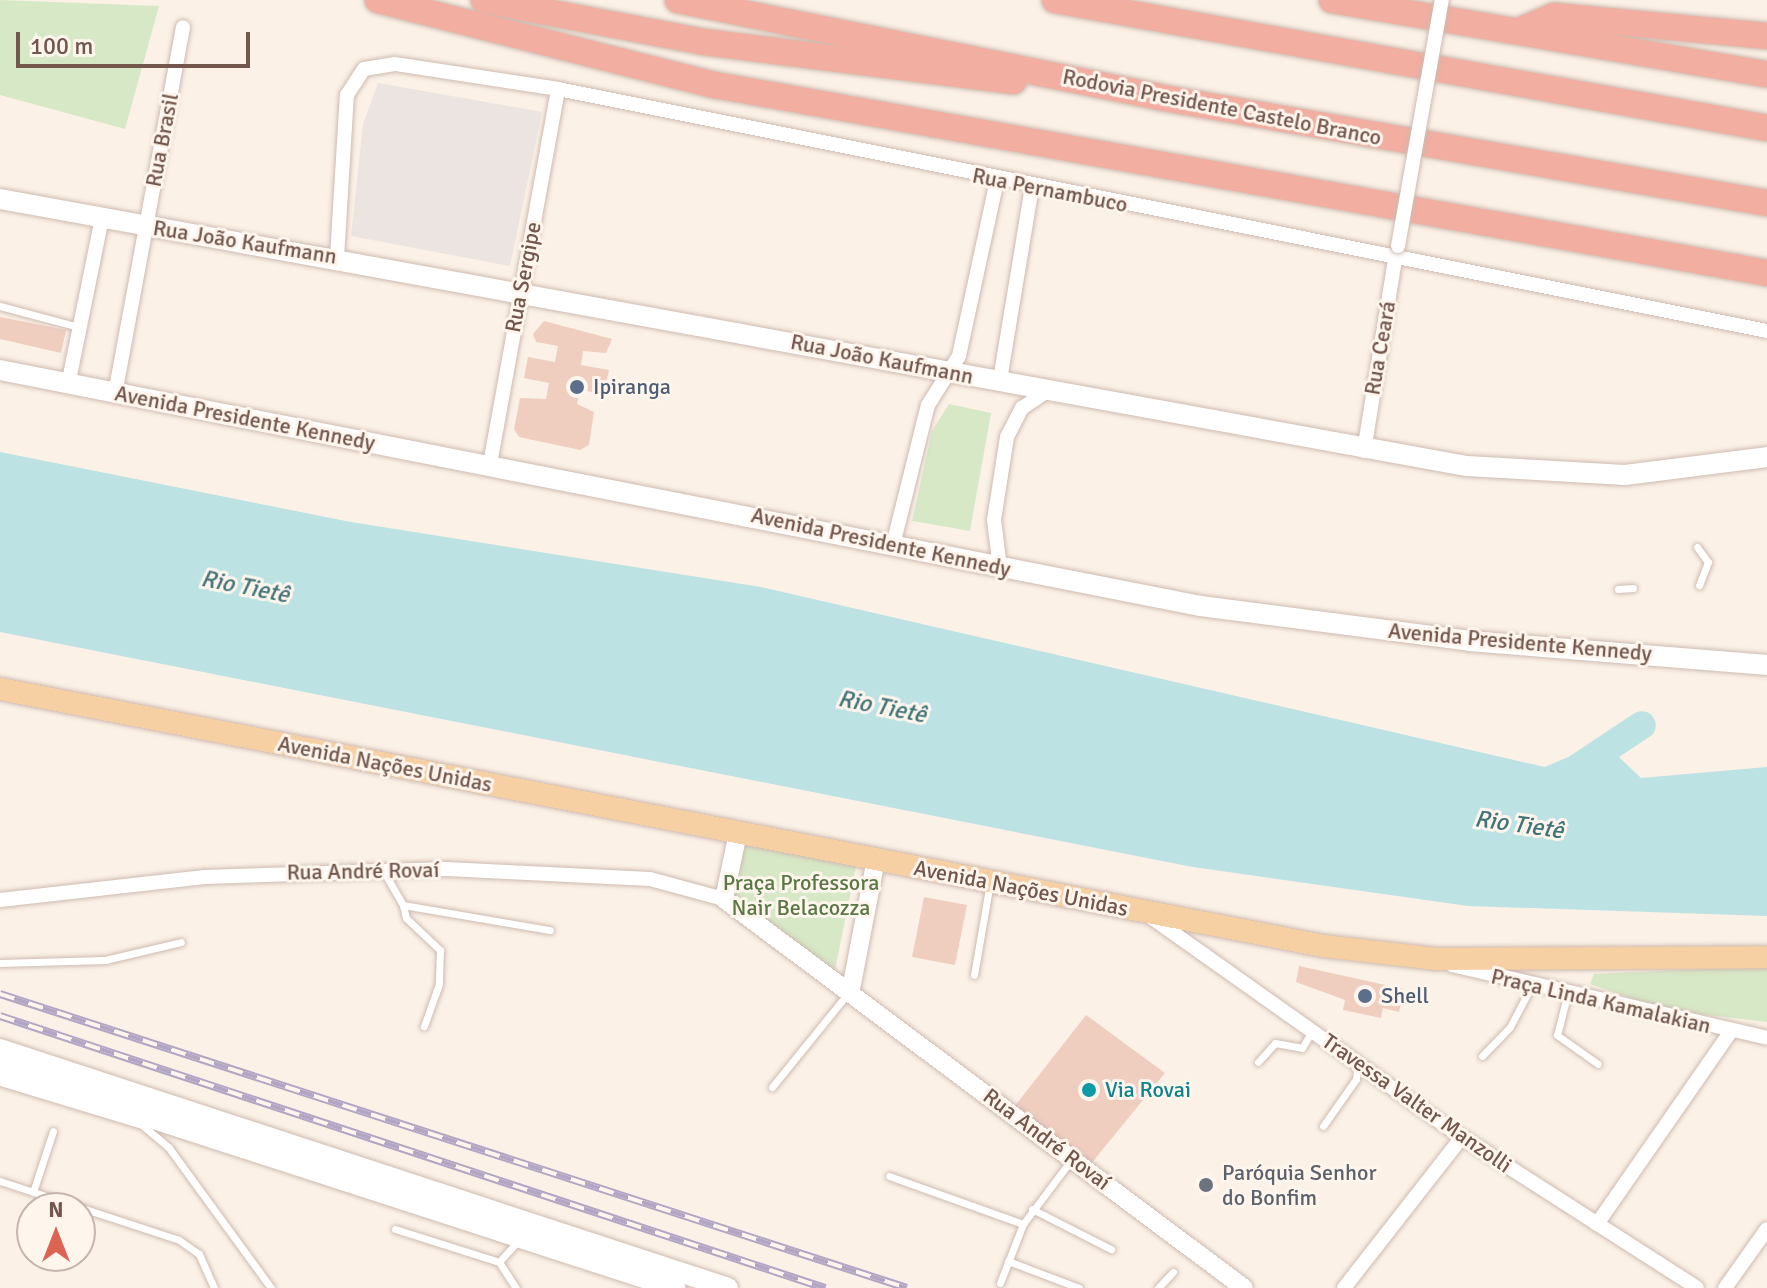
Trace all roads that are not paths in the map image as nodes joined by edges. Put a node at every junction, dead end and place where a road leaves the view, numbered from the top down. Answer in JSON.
{"nodes":[{"id":1,"x":378,"y":0,"type":"edge"},
{"id":2,"x":484,"y":0,"type":"edge"},
{"id":3,"x":678,"y":0,"type":"edge"},
{"id":4,"x":1055,"y":0,"type":"edge"},
{"id":5,"x":1332,"y":0,"type":"edge"},
{"id":6,"x":1442,"y":0,"type":"edge"},
{"id":7,"x":183,"y":27,"type":"dead end"},
{"id":8,"x":1519,"y":31,"type":"junction"},
{"id":9,"x":1767,"y":36,"type":"edge"},
{"id":10,"x":1767,"y":74,"type":"edge"},
{"id":11,"x":558,"y":89,"type":"junction"},
{"id":12,"x":1158,"y":97,"type":"junction"},
{"id":13,"x":1767,"y":128,"type":"edge"},
{"id":14,"x":997,"y":180,"type":"junction"},
{"id":15,"x":1032,"y":186,"type":"junction"},
{"id":16,"x":0,"y":199,"type":"edge"},
{"id":17,"x":1767,"y":203,"type":"edge"},
{"id":18,"x":102,"y":218,"type":"junction"},
{"id":19,"x":146,"y":225,"type":"junction"},
{"id":20,"x":1396,"y":254,"type":"junction"},
{"id":21,"x":337,"y":257,"type":"junction"},
{"id":22,"x":1767,"y":273,"type":"edge"},
{"id":23,"x":520,"y":291,"type":"junction"},
{"id":24,"x":0,"y":306,"type":"edge"},
{"id":25,"x":80,"y":327,"type":"junction"},
{"id":26,"x":1767,"y":331,"type":"edge"},
{"id":27,"x":0,"y":370,"type":"edge"},
{"id":28,"x":952,"y":374,"type":"junction"},
{"id":29,"x":1000,"y":380,"type":"junction"},
{"id":30,"x":68,"y":385,"type":"junction"},
{"id":31,"x":1050,"y":388,"type":"junction"},
{"id":32,"x":115,"y":394,"type":"junction"},
{"id":33,"x":1364,"y":451,"type":"junction"},
{"id":34,"x":1767,"y":457,"type":"edge"},
{"id":35,"x":490,"y":464,"type":"junction"},
{"id":36,"x":893,"y":545,"type":"junction"},
{"id":37,"x":1697,"y":547,"type":"dead end"},
{"id":38,"x":1000,"y":568,"type":"junction"},
{"id":39,"x":1699,"y":585,"type":"dead end"},
{"id":40,"x":1633,"y":588,"type":"dead end"},
{"id":41,"x":1618,"y":589,"type":"dead end"},
{"id":42,"x":1767,"y":651,"type":"edge"},
{"id":43,"x":1665,"y":654,"type":"junction"},
{"id":44,"x":1767,"y":665,"type":"edge"},
{"id":45,"x":0,"y":689,"type":"edge"},
{"id":46,"x":738,"y":833,"type":"junction"},
{"id":47,"x":876,"y":859,"type":"junction"},
{"id":48,"x":383,"y":870,"type":"junction"},
{"id":49,"x":990,"y":881,"type":"junction"},
{"id":50,"x":724,"y":899,"type":"junction"},
{"id":51,"x":0,"y":900,"type":"edge"},
{"id":52,"x":403,"y":905,"type":"junction"},
{"id":53,"x":1142,"y":911,"type":"junction"},
{"id":54,"x":550,"y":930,"type":"dead end"},
{"id":55,"x":181,"y":942,"type":"dead end"},
{"id":56,"x":1767,"y":957,"type":"edge"},
{"id":57,"x":1436,"y":959,"type":"junction"},
{"id":58,"x":0,"y":963,"type":"edge"},
{"id":59,"x":974,"y":975,"type":"dead end"},
{"id":60,"x":1532,"y":985,"type":"junction"},
{"id":61,"x":851,"y":989,"type":"junction"},
{"id":62,"x":1568,"y":992,"type":"junction"},
{"id":63,"x":424,"y":1026,"type":"dead end"},
{"id":64,"x":1312,"y":1031,"type":"junction"},
{"id":65,"x":1731,"y":1031,"type":"junction"},
{"id":66,"x":1767,"y":1038,"type":"edge"},
{"id":67,"x":0,"y":1049,"type":"edge"},
{"id":68,"x":1482,"y":1056,"type":"dead end"},
{"id":69,"x":1258,"y":1062,"type":"dead end"},
{"id":70,"x":1358,"y":1063,"type":"junction"},
{"id":71,"x":1598,"y":1064,"type":"dead end"},
{"id":72,"x":0,"y":1069,"type":"edge"},
{"id":73,"x":0,"y":1082,"type":"edge"},
{"id":74,"x":772,"y":1087,"type":"dead end"},
{"id":75,"x":1323,"y":1126,"type":"dead end"},
{"id":76,"x":53,"y":1131,"type":"dead end"},
{"id":77,"x":1462,"y":1137,"type":"junction"},
{"id":78,"x":1073,"y":1158,"type":"junction"},
{"id":79,"x":889,"y":1176,"type":"dead end"},
{"id":80,"x":0,"y":1181,"type":"edge"},
{"id":81,"x":33,"y":1192,"type":"joint"},
{"id":82,"x":1032,"y":1209,"type":"junction"},
{"id":83,"x":96,"y":1213,"type":"edge"},
{"id":84,"x":1023,"y":1224,"type":"junction"},
{"id":85,"x":1597,"y":1224,"type":"junction"},
{"id":86,"x":395,"y":1229,"type":"dead end"},
{"id":87,"x":1767,"y":1229,"type":"edge"},
{"id":88,"x":521,"y":1238,"type":"junction"},
{"id":89,"x":1111,"y":1249,"type":"dead end"},
{"id":90,"x":1008,"y":1261,"type":"junction"},
{"id":91,"x":499,"y":1262,"type":"junction"},
{"id":92,"x":1173,"y":1272,"type":"dead end"},
{"id":93,"x":1000,"y":1283,"type":"dead end"},
{"id":94,"x":214,"y":1288,"type":"edge"},
{"id":95,"x":271,"y":1288,"type":"edge"},
{"id":96,"x":516,"y":1288,"type":"edge"},
{"id":97,"x":675,"y":1288,"type":"edge"},
{"id":98,"x":728,"y":1288,"type":"edge"},
{"id":99,"x":1079,"y":1288,"type":"edge"},
{"id":100,"x":1158,"y":1288,"type":"edge"},
{"id":101,"x":1244,"y":1288,"type":"edge"},
{"id":102,"x":1344,"y":1288,"type":"edge"},
{"id":103,"x":1697,"y":1288,"type":"edge"},
{"id":104,"x":1725,"y":1288,"type":"edge"}],
"edges":[{"from":1,"to":22,"type":"highway"},
{"from":2,"to":12,"type":"highway"},
{"from":3,"to":12,"type":"highway","name":"Rodovia Presidente Castelo Branco"},
{"from":4,"to":13,"type":"highway"},
{"from":5,"to":8,"type":"highway"},
{"from":6,"to":20,"type":"street","name":"Rua Ceará","bridge":true},
{"from":7,"to":19,"type":"street","name":"Rua Brasil"},
{"from":8,"to":9,"type":"highway"},
{"from":8,"to":10,"type":"highway"},
{"from":11,"to":14,"type":"street","name":"Rua Pernambuco"},
{"from":11,"to":21,"type":"street","name":"Rua Pernambuco"},
{"from":11,"to":23,"type":"street","name":"Rua Sergipe"},
{"from":12,"to":17,"type":"highway","name":"Rodovia Presidente Castelo Branco"},
{"from":14,"to":15,"type":"street","name":"Rua Pernambuco"},
{"from":14,"to":28,"type":"street"},
{"from":15,"to":20,"type":"street","name":"Rua Pernambuco"},
{"from":15,"to":29,"type":"street"},
{"from":16,"to":18,"type":"main road","name":"Rua João Kaufmann"},
{"from":18,"to":19,"type":"main road","name":"Rua João Kaufmann"},
{"from":18,"to":25,"type":"street"},
{"from":19,"to":21,"type":"main road","name":"Rua João Kaufmann"},
{"from":19,"to":32,"type":"street","name":"Rua Brasil"},
{"from":20,"to":26,"type":"street","name":"Rua Pernambuco"},
{"from":20,"to":33,"type":"street","name":"Rua Ceará"},
{"from":21,"to":23,"type":"main road","name":"Rua João Kaufmann"},
{"from":23,"to":28,"type":"main road","name":"Rua João Kaufmann"},
{"from":23,"to":35,"type":"street","name":"Rua Sergipe"},
{"from":24,"to":25,"type":"lane"},
{"from":25,"to":30,"type":"street"},
{"from":27,"to":30,"type":"main road","name":"Avenida Presidente Kennedy"},
{"from":28,"to":29,"type":"main road","name":"Rua João Kaufmann"},
{"from":28,"to":36,"type":"street"},
{"from":29,"to":31,"type":"main road","name":"Rua João Kaufmann"},
{"from":30,"to":32,"type":"main road","name":"Avenida Presidente Kennedy"},
{"from":31,"to":33,"type":"main road","name":"Rua João Kaufmann"},
{"from":31,"to":38,"type":"street"},
{"from":32,"to":35,"type":"main road","name":"Avenida Presidente Kennedy"},
{"from":33,"to":34,"type":"main road","name":"Rua João Kaufmann"},
{"from":35,"to":36,"type":"main road","name":"Avenida Presidente Kennedy"},
{"from":36,"to":38,"type":"main road","name":"Avenida Presidente Kennedy"},
{"from":37,"to":39,"type":"lane"},
{"from":38,"to":43,"type":"main road","name":"Avenida Presidente Kennedy"},
{"from":40,"to":41,"type":"lane"},
{"from":42,"to":43,"type":"main road"},
{"from":43,"to":44,"type":"main road","name":"Avenida Presidente Kennedy"},
{"from":45,"to":46,"type":"main road","name":"Avenida Nações Unidas"},
{"from":46,"to":47,"type":"main road","name":"Avenida Nações Unidas"},
{"from":46,"to":50,"type":"street"},
{"from":47,"to":49,"type":"main road","name":"Avenida Nações Unidas"},
{"from":47,"to":61,"type":"street"},
{"from":48,"to":50,"type":"street","name":"Rua André Rovaí"},
{"from":48,"to":51,"type":"street","name":"Rua André Rovaí"},
{"from":48,"to":52,"type":"lane"},
{"from":49,"to":53,"type":"main road","name":"Avenida Nações Unidas"},
{"from":49,"to":59,"type":"lane"},
{"from":50,"to":61,"type":"street","name":"Rua André Rovaí"},
{"from":52,"to":54,"type":"lane"},
{"from":52,"to":63,"type":"lane"},
{"from":53,"to":57,"type":"main road","name":"Avenida Nações Unidas"},
{"from":53,"to":64,"type":"street","name":"Travessa Valter Manzolli"},
{"from":55,"to":58,"type":"lane"},
{"from":56,"to":57,"type":"main road","name":"Avenida Nações Unidas"},
{"from":57,"to":60,"type":"street","name":"Praça Linda Kamalakian"},
{"from":60,"to":62,"type":"street","name":"Praça Linda Kamalakian"},
{"from":60,"to":68,"type":"lane"},
{"from":61,"to":74,"type":"lane"},
{"from":61,"to":78,"type":"street","name":"Rua André Rovaí"},
{"from":62,"to":65,"type":"street","name":"Praça Linda Kamalakian"},
{"from":62,"to":71,"type":"lane"},
{"from":64,"to":69,"type":"lane"},
{"from":64,"to":70,"type":"street","name":"Travessa Valter Manzolli"},
{"from":65,"to":66,"type":"street","name":"Praça Linda Kamalakian"},
{"from":65,"to":85,"type":"street"},
{"from":67,"to":98,"type":"main road"},
{"from":70,"to":75,"type":"lane"},
{"from":70,"to":77,"type":"street","name":"Travessa Valter Manzolli"},
{"from":72,"to":88,"type":"main road"},
{"from":73,"to":95,"type":"lane"},
{"from":76,"to":81,"type":"lane"},
{"from":77,"to":85,"type":"street","name":"Travessa Valter Manzolli"},
{"from":77,"to":102,"type":"street"},
{"from":78,"to":82,"type":"lane"},
{"from":78,"to":101,"type":"street","name":"Rua André Rovaí"},
{"from":79,"to":84,"type":"lane"},
{"from":80,"to":81,"type":"lane"},
{"from":82,"to":84,"type":"lane"},
{"from":82,"to":89,"type":"lane"},
{"from":83,"to":94,"type":"lane"},
{"from":84,"to":90,"type":"lane"},
{"from":85,"to":103,"type":"street","name":"Travessa Valter Manzolli"},
{"from":86,"to":91,"type":"lane"},
{"from":87,"to":104,"type":"street"},
{"from":88,"to":91,"type":"lane"},
{"from":88,"to":97,"type":"main road"},
{"from":90,"to":93,"type":"lane"},
{"from":90,"to":99,"type":"lane"},
{"from":91,"to":96,"type":"lane"},
{"from":92,"to":100,"type":"lane"}]}
